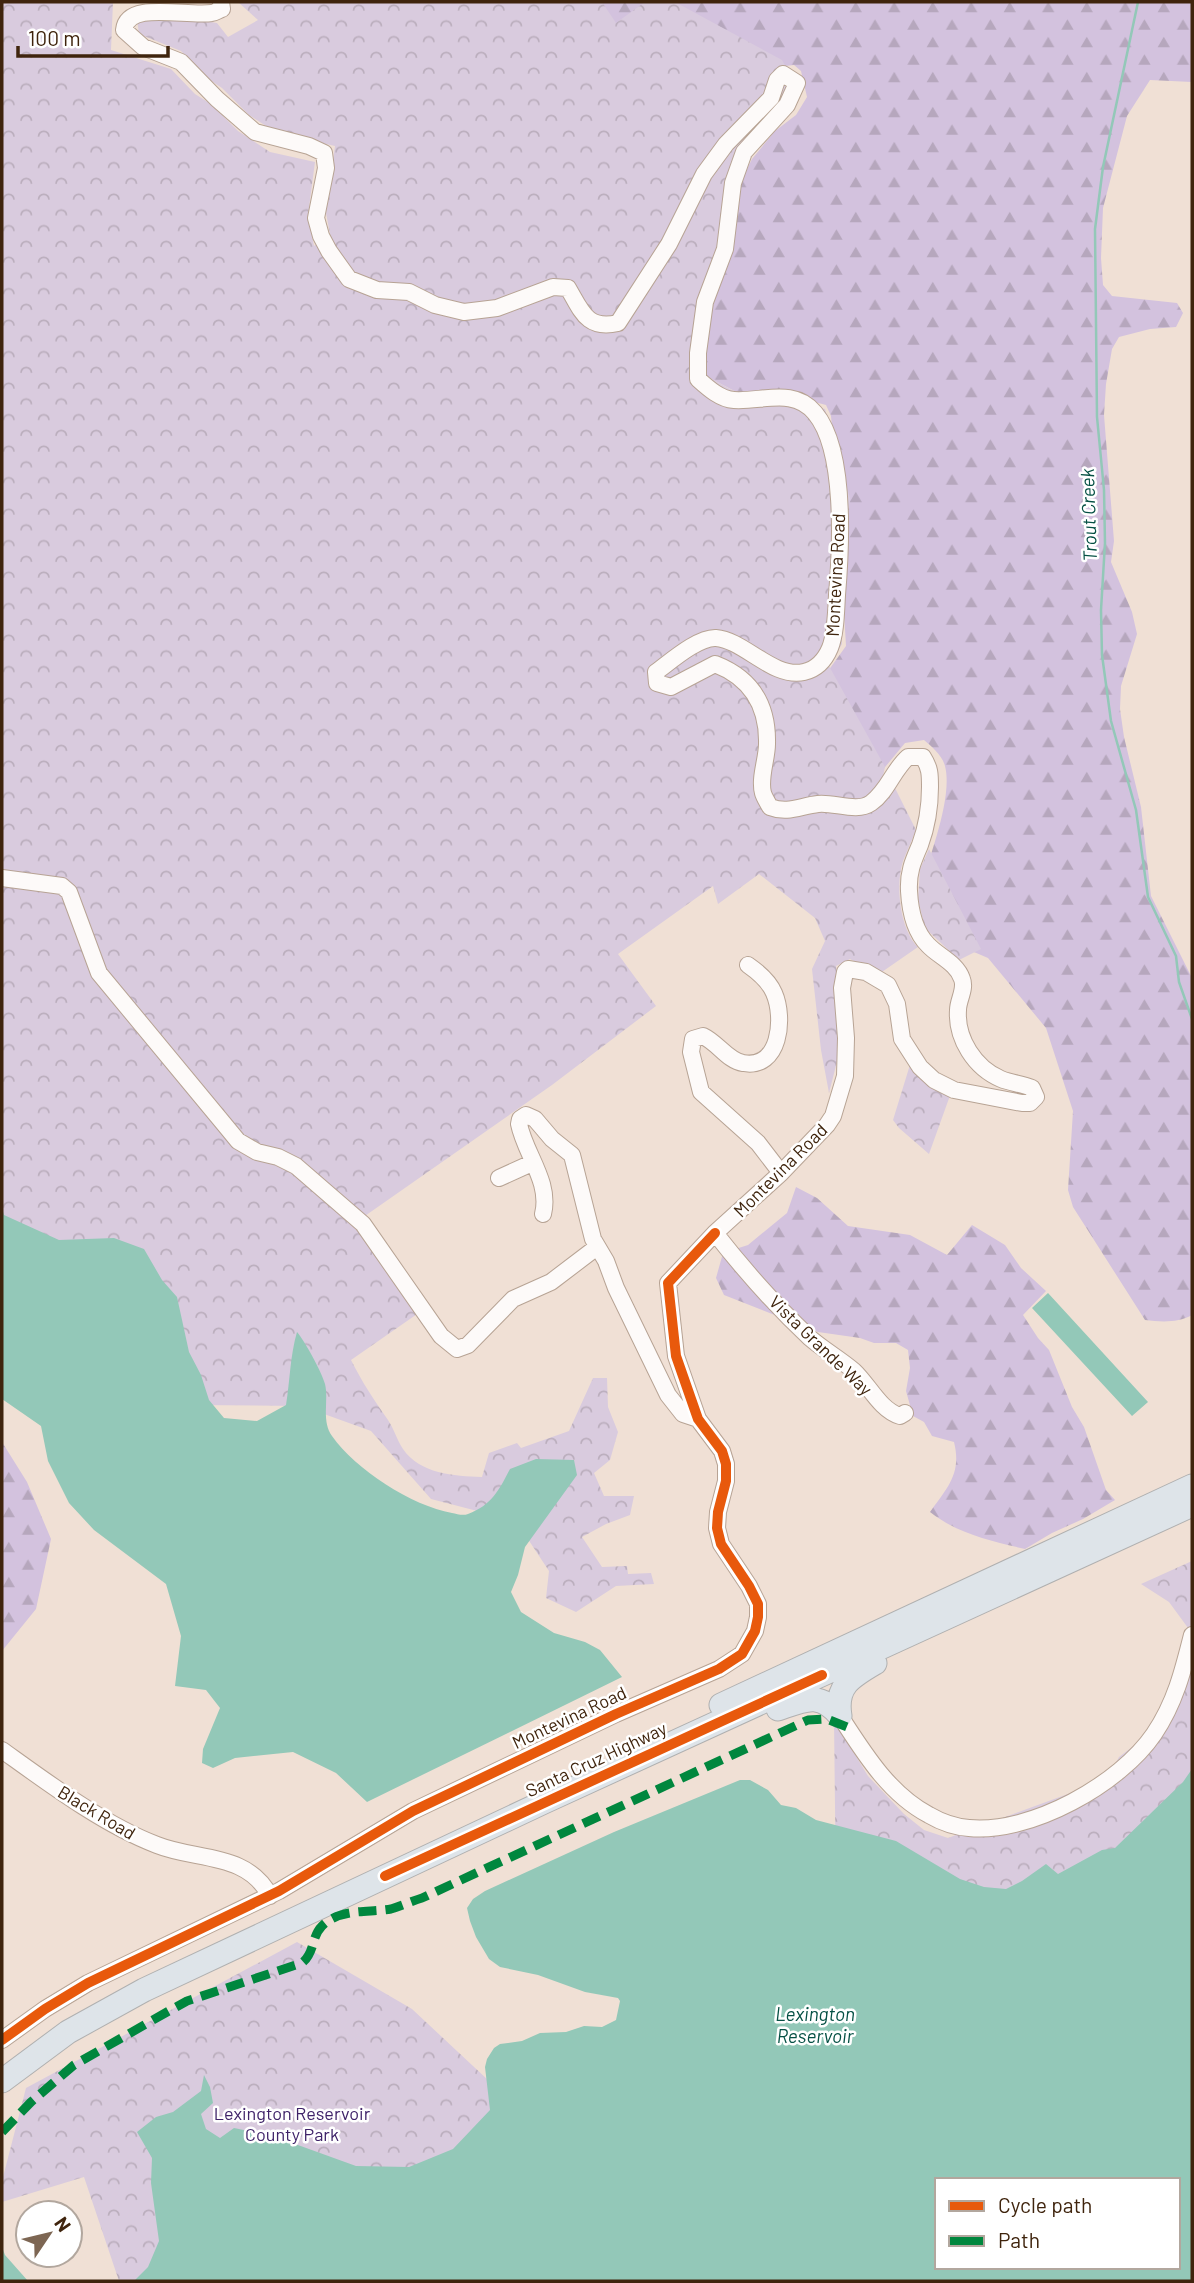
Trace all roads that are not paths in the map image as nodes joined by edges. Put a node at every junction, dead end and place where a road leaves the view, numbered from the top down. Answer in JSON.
{"nodes":[{"id":1,"x":222,"y":2,"type":"edge"},
{"id":2,"x":2,"y":878,"type":"edge"},
{"id":3,"x":748,"y":965,"type":"dead end"},
{"id":4,"x":532,"y":1163,"type":"junction"},
{"id":5,"x":781,"y":1173,"type":"junction"},
{"id":6,"x":499,"y":1178,"type":"dead end"},
{"id":7,"x":543,"y":1214,"type":"dead end"},
{"id":8,"x":715,"y":1233,"type":"junction"},
{"id":9,"x":597,"y":1247,"type":"junction"},
{"id":10,"x":905,"y":1413,"type":"dead end"},
{"id":11,"x":698,"y":1419,"type":"junction"},
{"id":12,"x":1192,"y":1486,"type":"edge"},
{"id":13,"x":1192,"y":1505,"type":"edge"},
{"id":14,"x":959,"y":1612,"type":"junction"},
{"id":15,"x":1192,"y":1635,"type":"edge"},
{"id":16,"x":840,"y":1716,"type":"junction"},
{"id":17,"x":2,"y":1750,"type":"edge"},
{"id":18,"x":624,"y":1765,"type":"junction"},
{"id":19,"x":270,"y":1896,"type":"junction"},
{"id":20,"x":2,"y":2040,"type":"edge"},
{"id":21,"x":49,"y":2044,"type":"junction"},
{"id":22,"x":2,"y":2063,"type":"edge"},
{"id":23,"x":2,"y":2081,"type":"edge"},
{"id":24,"x":2,"y":2091,"type":"edge"}],
"edges":[{"from":1,"to":5,"type":"street","name":"Montevina Road"},
{"from":2,"to":9,"type":"street"},
{"from":3,"to":5,"type":"street"},
{"from":4,"to":6,"type":"street"},
{"from":4,"to":7,"type":"street"},
{"from":4,"to":9,"type":"street"},
{"from":5,"to":8,"type":"street","name":"Montevina Road"},
{"from":8,"to":10,"type":"street","name":"Vista Grande Way"},
{"from":8,"to":11,"type":"street","name":"Montevina Road"},
{"from":9,"to":11,"type":"street"},
{"from":11,"to":19,"type":"street","name":"Montevina Road"},
{"from":12,"to":22,"type":"highway","name":"Santa Cruz Highway"},
{"from":13,"to":14,"type":"highway","name":"Santa Cruz Highway"},
{"from":14,"to":16,"type":"highway"},
{"from":14,"to":18,"type":"highway","name":"Santa Cruz Highway"},
{"from":15,"to":16,"type":"street"},
{"from":16,"to":18,"type":"highway"},
{"from":17,"to":19,"type":"street","name":"Black Road"},
{"from":18,"to":21,"type":"highway","name":"Santa Cruz Highway"},
{"from":19,"to":20,"type":"street","name":"Montevina Road"},
{"from":21,"to":23,"type":"highway","name":"Santa Cruz Highway"},
{"from":21,"to":24,"type":"highway"}]}
